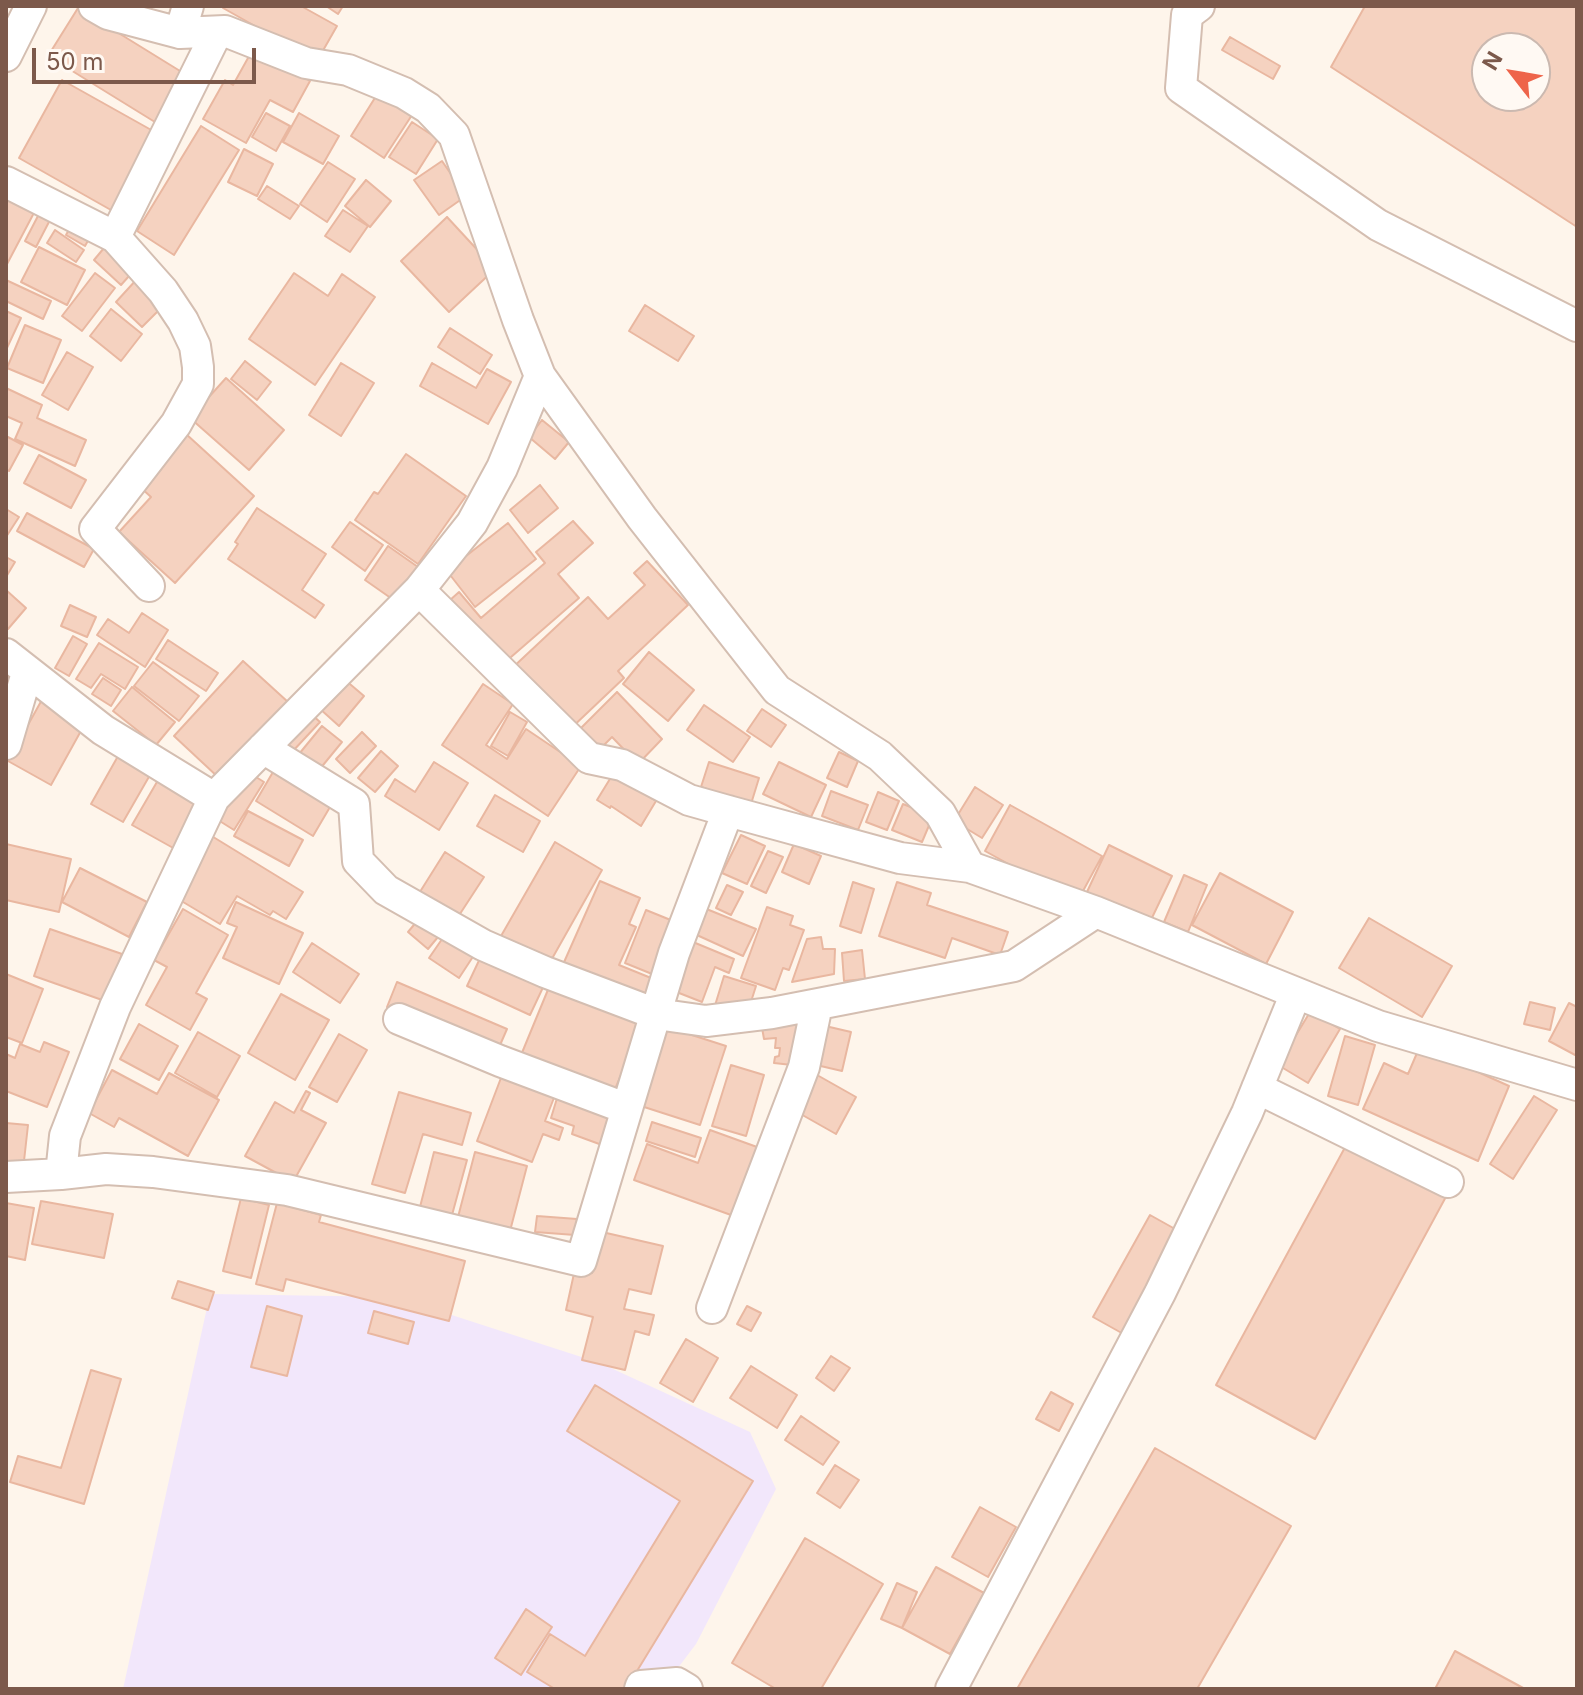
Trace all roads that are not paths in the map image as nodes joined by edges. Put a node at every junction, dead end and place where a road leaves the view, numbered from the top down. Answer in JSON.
{"nodes":[{"id":1,"x":31,"y":6,"type":"edge"},
{"id":2,"x":94,"y":6,"type":"edge"},
{"id":3,"x":1199,"y":6,"type":"edge"},
{"id":4,"x":184,"y":20,"type":"edge"},
{"id":5,"x":217,"y":32,"type":"junction"},
{"id":6,"x":6,"y":56,"type":"edge"},
{"id":7,"x":6,"y":182,"type":"edge"},
{"id":8,"x":115,"y":237,"type":"junction"},
{"id":9,"x":1577,"y":326,"type":"edge"},
{"id":10,"x":540,"y":376,"type":"junction"},
{"id":11,"x":149,"y":586,"type":"dead end"},
{"id":12,"x":419,"y":590,"type":"junction"},
{"id":13,"x":16,"y":664,"type":"edge"},
{"id":14,"x":6,"y":744,"type":"edge"},
{"id":15,"x":263,"y":748,"type":"junction"},
{"id":16,"x":214,"y":798,"type":"junction"},
{"id":17,"x":728,"y":811,"type":"junction"},
{"id":18,"x":970,"y":867,"type":"junction"},
{"id":19,"x":1096,"y":912,"type":"junction"},
{"id":20,"x":1296,"y":993,"type":"junction"},
{"id":21,"x":817,"y":1005,"type":"junction"},
{"id":22,"x":656,"y":1014,"type":"junction"},
{"id":23,"x":399,"y":1019,"type":"dead end"},
{"id":24,"x":1577,"y":1085,"type":"edge"},
{"id":25,"x":1257,"y":1088,"type":"junction"},
{"id":26,"x":625,"y":1108,"type":"junction"},
{"id":27,"x":61,"y":1174,"type":"junction"},
{"id":28,"x":6,"y":1177,"type":"edge"},
{"id":29,"x":1448,"y":1182,"type":"dead end"},
{"id":30,"x":712,"y":1308,"type":"dead end"},
{"id":31,"x":640,"y":1689,"type":"edge"},
{"id":32,"x":687,"y":1689,"type":"edge"},
{"id":33,"x":951,"y":1689,"type":"edge"}],
"edges":[{"from":1,"to":6,"type":"street"},
{"from":2,"to":4,"type":"street"},
{"from":3,"to":9,"type":"street"},
{"from":4,"to":5,"type":"street"},
{"from":5,"to":8,"type":"street"},
{"from":5,"to":10,"type":"street"},
{"from":7,"to":8,"type":"street"},
{"from":8,"to":11,"type":"street"},
{"from":10,"to":12,"type":"street"},
{"from":10,"to":18,"type":"street"},
{"from":12,"to":15,"type":"street"},
{"from":12,"to":17,"type":"street"},
{"from":13,"to":14,"type":"street"},
{"from":13,"to":16,"type":"street"},
{"from":15,"to":16,"type":"street"},
{"from":15,"to":22,"type":"street"},
{"from":16,"to":27,"type":"street"},
{"from":17,"to":18,"type":"street"},
{"from":17,"to":22,"type":"street"},
{"from":18,"to":19,"type":"street"},
{"from":19,"to":20,"type":"street"},
{"from":19,"to":21,"type":"street"},
{"from":20,"to":24,"type":"street"},
{"from":20,"to":25,"type":"street"},
{"from":21,"to":22,"type":"street"},
{"from":21,"to":30,"type":"street"},
{"from":22,"to":26,"type":"street"},
{"from":23,"to":26,"type":"street"},
{"from":25,"to":29,"type":"street"},
{"from":25,"to":33,"type":"street"},
{"from":26,"to":27,"type":"street"},
{"from":27,"to":28,"type":"street"},
{"from":31,"to":32,"type":"street"}]}
